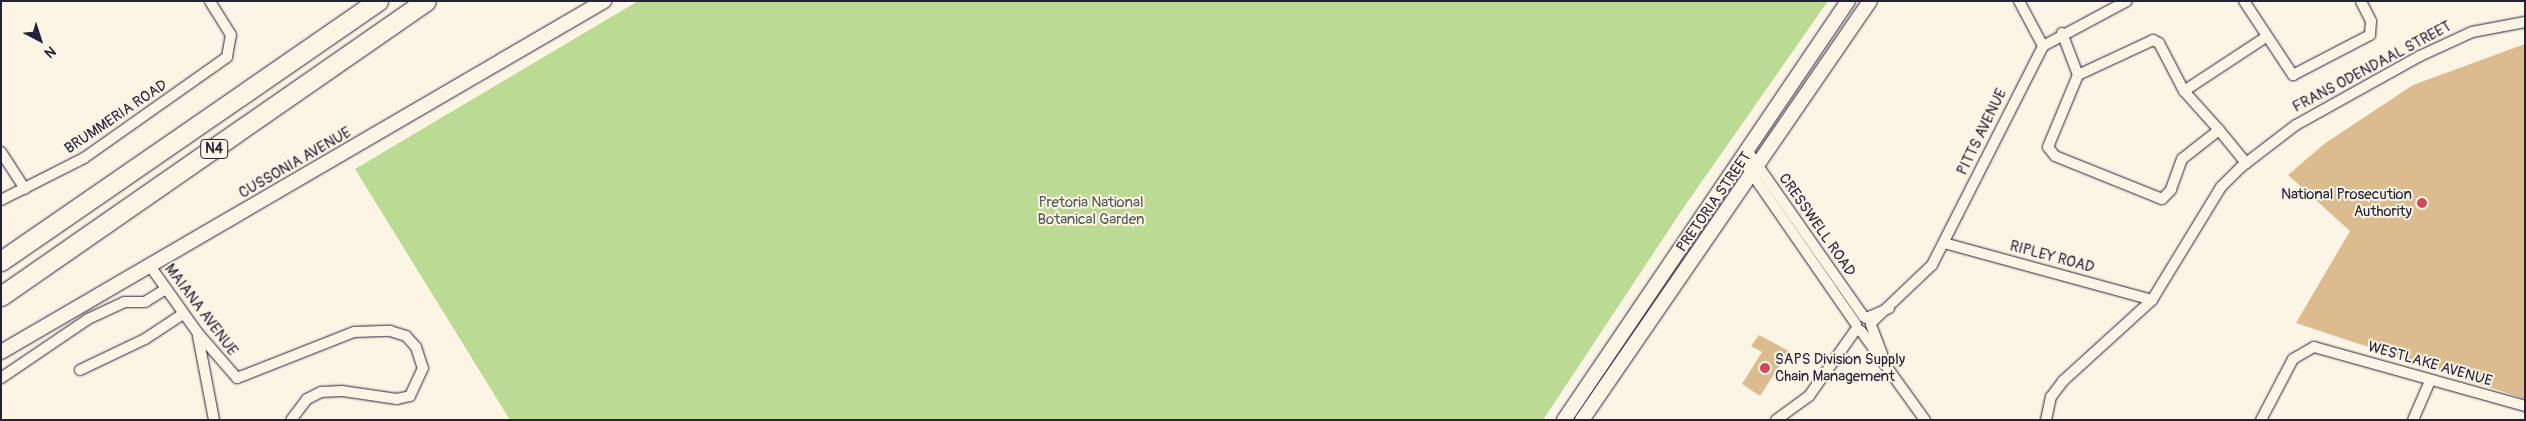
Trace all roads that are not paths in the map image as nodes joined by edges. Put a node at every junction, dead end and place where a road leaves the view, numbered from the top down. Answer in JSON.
{"nodes":[{"id":1,"x":210,"y":1,"type":"edge"},
{"id":2,"x":378,"y":1,"type":"edge"},
{"id":3,"x":426,"y":1,"type":"edge"},
{"id":4,"x":604,"y":1,"type":"edge"},
{"id":5,"x":1848,"y":1,"type":"edge"},
{"id":6,"x":1870,"y":1,"type":"edge"},
{"id":7,"x":2019,"y":1,"type":"edge"},
{"id":8,"x":2127,"y":1,"type":"edge"},
{"id":9,"x":2244,"y":1,"type":"edge"},
{"id":10,"x":2362,"y":1,"type":"edge"},
{"id":11,"x":2525,"y":22,"type":"edge"},
{"id":12,"x":2062,"y":33,"type":"junction"},
{"id":13,"x":2266,"y":37,"type":"junction"},
{"id":14,"x":2043,"y":46,"type":"junction"},
{"id":15,"x":2078,"y":75,"type":"junction"},
{"id":16,"x":2184,"y":91,"type":"junction"},
{"id":17,"x":2219,"y":130,"type":"junction"},
{"id":18,"x":1,"y":152,"type":"edge"},
{"id":19,"x":1744,"y":154,"type":"junction"},
{"id":20,"x":2246,"y":163,"type":"junction"},
{"id":21,"x":1756,"y":171,"type":"junction"},
{"id":22,"x":25,"y":189,"type":"junction"},
{"id":23,"x":1,"y":200,"type":"edge"},
{"id":24,"x":1944,"y":242,"type":"junction"},
{"id":25,"x":1,"y":261,"type":"edge"},
{"id":26,"x":150,"y":266,"type":"junction"},
{"id":27,"x":166,"y":289,"type":"junction"},
{"id":28,"x":1,"y":296,"type":"edge"},
{"id":29,"x":2152,"y":300,"type":"junction"},
{"id":30,"x":182,"y":314,"type":"junction"},
{"id":31,"x":1868,"y":321,"type":"junction"},
{"id":32,"x":1858,"y":328,"type":"junction"},
{"id":33,"x":197,"y":332,"type":"junction"},
{"id":34,"x":1,"y":352,"type":"edge"},
{"id":35,"x":1884,"y":362,"type":"junction"},
{"id":36,"x":80,"y":370,"type":"dead end"},
{"id":37,"x":1,"y":378,"type":"edge"},
{"id":38,"x":2430,"y":381,"type":"junction"},
{"id":39,"x":2525,"y":406,"type":"edge"},
{"id":40,"x":214,"y":420,"type":"edge"},
{"id":41,"x":291,"y":420,"type":"edge"},
{"id":42,"x":1564,"y":420,"type":"edge"},
{"id":43,"x":1582,"y":420,"type":"edge"},
{"id":44,"x":1776,"y":420,"type":"edge"},
{"id":45,"x":1925,"y":420,"type":"edge"},
{"id":46,"x":2046,"y":420,"type":"edge"},
{"id":47,"x":2261,"y":420,"type":"edge"},
{"id":48,"x":2413,"y":420,"type":"edge"}],
"edges":[{"from":1,"to":22,"type":"street","name":"BRUMMERIA ROAD"},
{"from":2,"to":25,"type":"highway","number":"N4"},
{"from":3,"to":28,"type":"highway","number":"N4"},
{"from":4,"to":26,"type":"main road","name":"CUSSONIA AVENUE"},
{"from":5,"to":19,"type":"main road","name":"PRETORIA STREET"},
{"from":6,"to":21,"type":"main road","name":"PRETORIA STREET"},
{"from":7,"to":14,"type":"street"},
{"from":8,"to":12,"type":"street","name":"PITTS AVENUE"},
{"from":9,"to":13,"type":"street"},
{"from":10,"to":13,"type":"street"},
{"from":11,"to":20,"type":"street","name":"FRANS ODENDAAL STREET"},
{"from":12,"to":14,"type":"street","name":"PITTS AVENUE"},
{"from":12,"to":15,"type":"street"},
{"from":13,"to":16,"type":"street"},
{"from":14,"to":24,"type":"street","name":"PITTS AVENUE"},
{"from":15,"to":16,"type":"street"},
{"from":15,"to":17,"type":"street"},
{"from":16,"to":17,"type":"street"},
{"from":17,"to":20,"type":"street"},
{"from":18,"to":22,"type":"street"},
{"from":19,"to":21,"type":"street","name":"CRESSWELL ROAD"},
{"from":19,"to":42,"type":"main road","name":"PRETORIA STREET"},
{"from":20,"to":29,"type":"street","name":"FRANS ODENDAAL STREET"},
{"from":21,"to":31,"type":"street","name":"CRESSWELL ROAD"},
{"from":21,"to":32,"type":"street","name":"CRESSWELL ROAD"},
{"from":21,"to":43,"type":"main road","name":"PRETORIA STREET"},
{"from":22,"to":23,"type":"street","name":"BRUMMERIA ROAD"},
{"from":24,"to":29,"type":"street","name":"RIPLEY ROAD"},
{"from":24,"to":31,"type":"street","name":"PITTS AVENUE"},
{"from":26,"to":27,"type":"street","name":"MAIANA AVENUE"},
{"from":26,"to":34,"type":"main road","name":"CUSSONIA AVENUE"},
{"from":27,"to":30,"type":"street","name":"MAIANA AVENUE"},
{"from":27,"to":37,"type":"street"},
{"from":29,"to":46,"type":"street","name":"FRANS ODENDAAL STREET"},
{"from":30,"to":33,"type":"street","name":"MAIANA AVENUE"},
{"from":30,"to":36,"type":"street"},
{"from":31,"to":32,"type":"street","name":"PITTS AVENUE"},
{"from":31,"to":35,"type":"street","name":"CRESSWELL ROAD"},
{"from":32,"to":35,"type":"street","name":"CRESSWELL ROAD"},
{"from":32,"to":44,"type":"street","name":"PITTS AVENUE"},
{"from":33,"to":40,"type":"street"},
{"from":33,"to":41,"type":"street","name":"MAIANA AVENUE"},
{"from":35,"to":45,"type":"street","name":"CRESSWELL ROAD"},
{"from":38,"to":39,"type":"street","name":"WESTLAKE AVENUE"},
{"from":38,"to":47,"type":"street","name":"WESTLAKE AVENUE"},
{"from":38,"to":48,"type":"street"}]}
